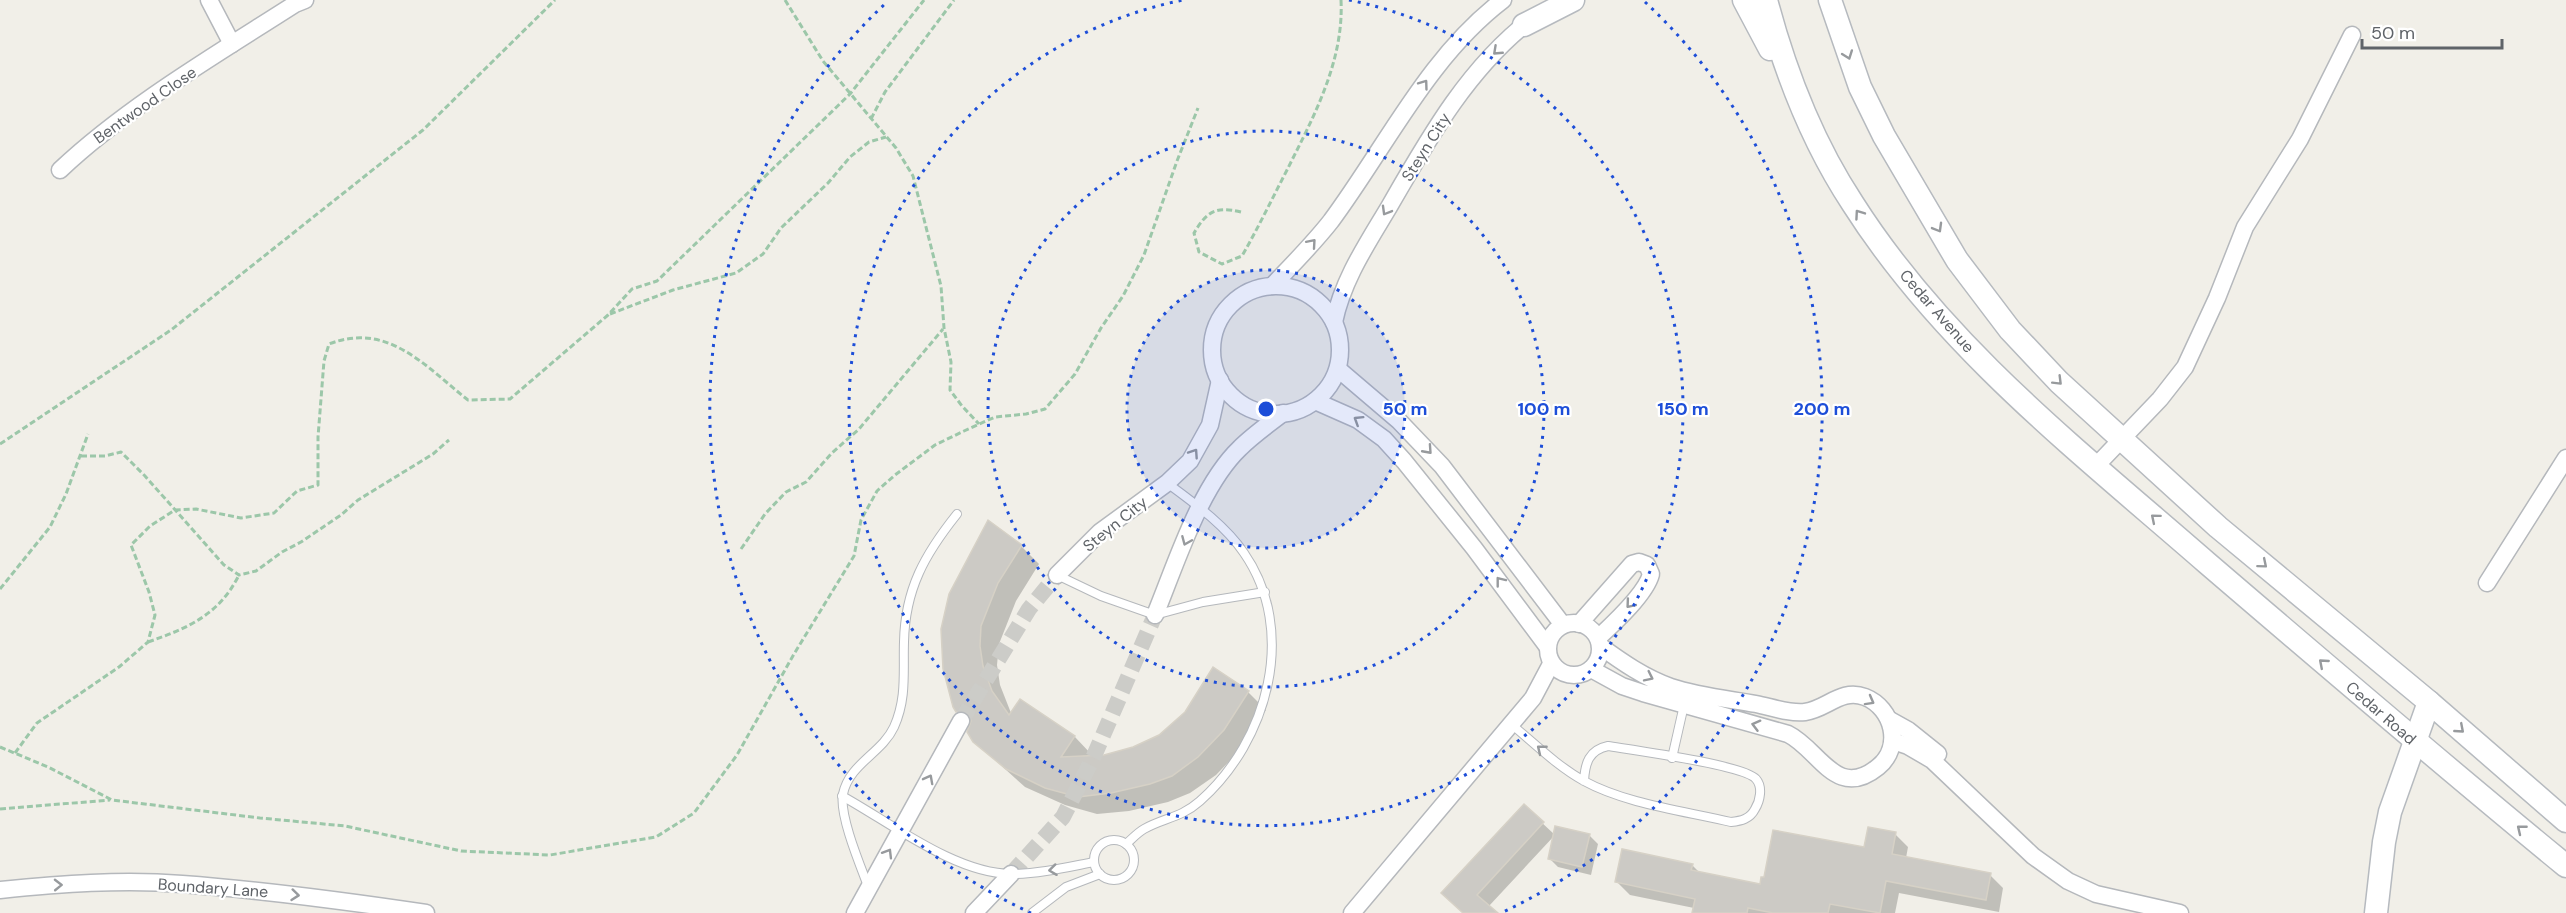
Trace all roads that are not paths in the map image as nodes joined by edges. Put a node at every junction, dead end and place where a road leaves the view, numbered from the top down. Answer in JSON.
{"nodes":[{"id":1,"x":209,"y":0,"type":"edge"},
{"id":2,"x":305,"y":0,"type":"edge"},
{"id":3,"x":1503,"y":0,"type":"edge"},
{"id":4,"x":1558,"y":0,"type":"edge"},
{"id":5,"x":1573,"y":0,"type":"edge"},
{"id":6,"x":1744,"y":0,"type":"edge"},
{"id":7,"x":1766,"y":0,"type":"edge"},
{"id":8,"x":1830,"y":0,"type":"edge"},
{"id":9,"x":1524,"y":25,"type":"junction"},
{"id":10,"x":2352,"y":35,"type":"dead end"},
{"id":11,"x":232,"y":44,"type":"junction"},
{"id":12,"x":1798,"y":100,"type":"junction"},
{"id":13,"x":60,"y":170,"type":"dead end"},
{"id":14,"x":1272,"y":286,"type":"junction"},
{"id":15,"x":1334,"y":322,"type":"junction"},
{"id":16,"x":1338,"y":369,"type":"junction"},
{"id":17,"x":1220,"y":380,"type":"junction"},
{"id":18,"x":1315,"y":401,"type":"junction"},
{"id":19,"x":1283,"y":413,"type":"junction"},
{"id":20,"x":2120,"y":440,"type":"junction"},
{"id":21,"x":2566,"y":458,"type":"edge"},
{"id":22,"x":2095,"y":467,"type":"junction"},
{"id":23,"x":1167,"y":483,"type":"junction"},
{"id":24,"x":1200,"y":508,"type":"junction"},
{"id":25,"x":957,"y":514,"type":"dead end"},
{"id":26,"x":2199,"y":556,"type":"joint"},
{"id":27,"x":1057,"y":575,"type":"joint"},
{"id":28,"x":2487,"y":583,"type":"dead end"},
{"id":29,"x":1265,"y":592,"type":"junction"},
{"id":30,"x":1155,"y":615,"type":"junction"},
{"id":31,"x":1571,"y":624,"type":"junction"},
{"id":32,"x":1599,"y":642,"type":"junction"},
{"id":33,"x":1547,"y":646,"type":"junction"},
{"id":34,"x":1558,"y":669,"type":"junction"},
{"id":35,"x":1591,"y":669,"type":"junction"},
{"id":36,"x":2429,"y":702,"type":"junction"},
{"id":37,"x":1684,"y":705,"type":"junction"},
{"id":38,"x":1890,"y":720,"type":"junction"},
{"id":39,"x":961,"y":721,"type":"tunnel mouth"},
{"id":40,"x":1511,"y":724,"type":"junction"},
{"id":41,"x":1893,"y":741,"type":"junction"},
{"id":42,"x":2415,"y":742,"type":"junction"},
{"id":43,"x":1672,"y":758,"type":"junction"},
{"id":44,"x":1584,"y":781,"type":"junction"},
{"id":45,"x":842,"y":796,"type":"junction"},
{"id":46,"x":2566,"y":820,"type":"edge"},
{"id":47,"x":902,"y":831,"type":"junction"},
{"id":48,"x":1126,"y":844,"type":"junction"},
{"id":49,"x":1094,"y":862,"type":"junction"},
{"id":50,"x":2049,"y":866,"type":"junction"},
{"id":51,"x":2566,"y":866,"type":"edge"},
{"id":52,"x":1011,"y":874,"type":"junction"},
{"id":53,"x":1100,"y":874,"type":"junction"},
{"id":54,"x":868,"y":887,"type":"junction"},
{"id":55,"x":0,"y":890,"type":"edge"},
{"id":56,"x":426,"y":913,"type":"edge"},
{"id":57,"x":855,"y":913,"type":"edge"},
{"id":58,"x":974,"y":913,"type":"edge"},
{"id":59,"x":1032,"y":913,"type":"edge"},
{"id":60,"x":1352,"y":913,"type":"edge"},
{"id":61,"x":2180,"y":913,"type":"edge"},
{"id":62,"x":2376,"y":913,"type":"edge"}],
"edges":[{"from":1,"to":11,"type":"street"},
{"from":2,"to":11,"type":"street","name":"Bentwood Close"},
{"from":14,"to":3,"type":"street","one_way":true},
{"from":4,"to":9,"type":"street","name":"Steyn City"},
{"from":5,"to":9,"type":"main road"},
{"from":6,"to":12,"type":"main road"},
{"from":7,"to":12,"type":"main road","name":"Cedar Avenue"},
{"from":8,"to":20,"type":"main road","one_way":true},
{"from":9,"to":15,"type":"street","name":"Steyn City","one_way":true},
{"from":10,"to":20,"type":"street"},
{"from":11,"to":13,"type":"street","name":"Bentwood Close"},
{"from":22,"to":12,"type":"main road","name":"Cedar Avenue","one_way":true},
{"from":14,"to":15,"type":"street"},
{"from":14,"to":17,"type":"street"},
{"from":15,"to":16,"type":"street"},
{"from":16,"to":18,"type":"street"},
{"from":16,"to":31,"type":"street","one_way":true},
{"from":17,"to":19,"type":"street"},
{"from":23,"to":17,"type":"street","name":"Steyn City","one_way":true},
{"from":18,"to":19,"type":"street"},
{"from":33,"to":18,"type":"street","one_way":true},
{"from":19,"to":24,"type":"street"},
{"from":20,"to":22,"type":"street"},
{"from":20,"to":36,"type":"main road","one_way":true},
{"from":21,"to":28,"type":"street"},
{"from":26,"to":22,"type":"main road","name":"Cedar Avenue","one_way":true},
{"from":23,"to":24,"type":"lane"},
{"from":23,"to":27,"type":"street","name":"Steyn City"},
{"from":24,"to":29,"type":"lane"},
{"from":24,"to":30,"type":"street","one_way":true},
{"from":25,"to":45,"type":"lane"},
{"from":42,"to":26,"type":"main road","name":"Cedar Road","one_way":true},
{"from":27,"to":30,"type":"lane"},
{"from":29,"to":30,"type":"lane"},
{"from":29,"to":48,"type":"lane"},
{"from":31,"to":32,"type":"street"},
{"from":31,"to":32,"type":"street","one_way":true},
{"from":31,"to":33,"type":"street"},
{"from":32,"to":35,"type":"street"},
{"from":32,"to":38,"type":"street","one_way":true},
{"from":33,"to":34,"type":"street"},
{"from":34,"to":35,"type":"street"},
{"from":34,"to":40,"type":"street"},
{"from":35,"to":37,"type":"street"},
{"from":36,"to":42,"type":"main road"},
{"from":36,"to":46,"type":"main road","one_way":true},
{"from":41,"to":37,"type":"street","one_way":true},
{"from":37,"to":43,"type":"lane"},
{"from":38,"to":41,"type":"street"},
{"from":38,"to":50,"type":"street"},
{"from":47,"to":39,"type":"street","one_way":true},
{"from":44,"to":40,"type":"lane","one_way":true},
{"from":40,"to":60,"type":"street"},
{"from":41,"to":50,"type":"street"},
{"from":51,"to":42,"type":"main road","name":"Cedar Road","one_way":true},
{"from":42,"to":62,"type":"main road"},
{"from":43,"to":44,"type":"lane"},
{"from":43,"to":44,"type":"lane"},
{"from":45,"to":47,"type":"lane"},
{"from":45,"to":54,"type":"lane"},
{"from":47,"to":52,"type":"lane"},
{"from":54,"to":47,"type":"street","one_way":true},
{"from":48,"to":49,"type":"lane"},
{"from":48,"to":53,"type":"lane"},
{"from":49,"to":52,"type":"lane","one_way":true},
{"from":49,"to":53,"type":"lane"},
{"from":50,"to":61,"type":"street"},
{"from":52,"to":58,"type":"street"},
{"from":53,"to":59,"type":"lane"},
{"from":54,"to":57,"type":"street"},
{"from":55,"to":56,"type":"street","name":"Boundary Lane","one_way":true}]}
